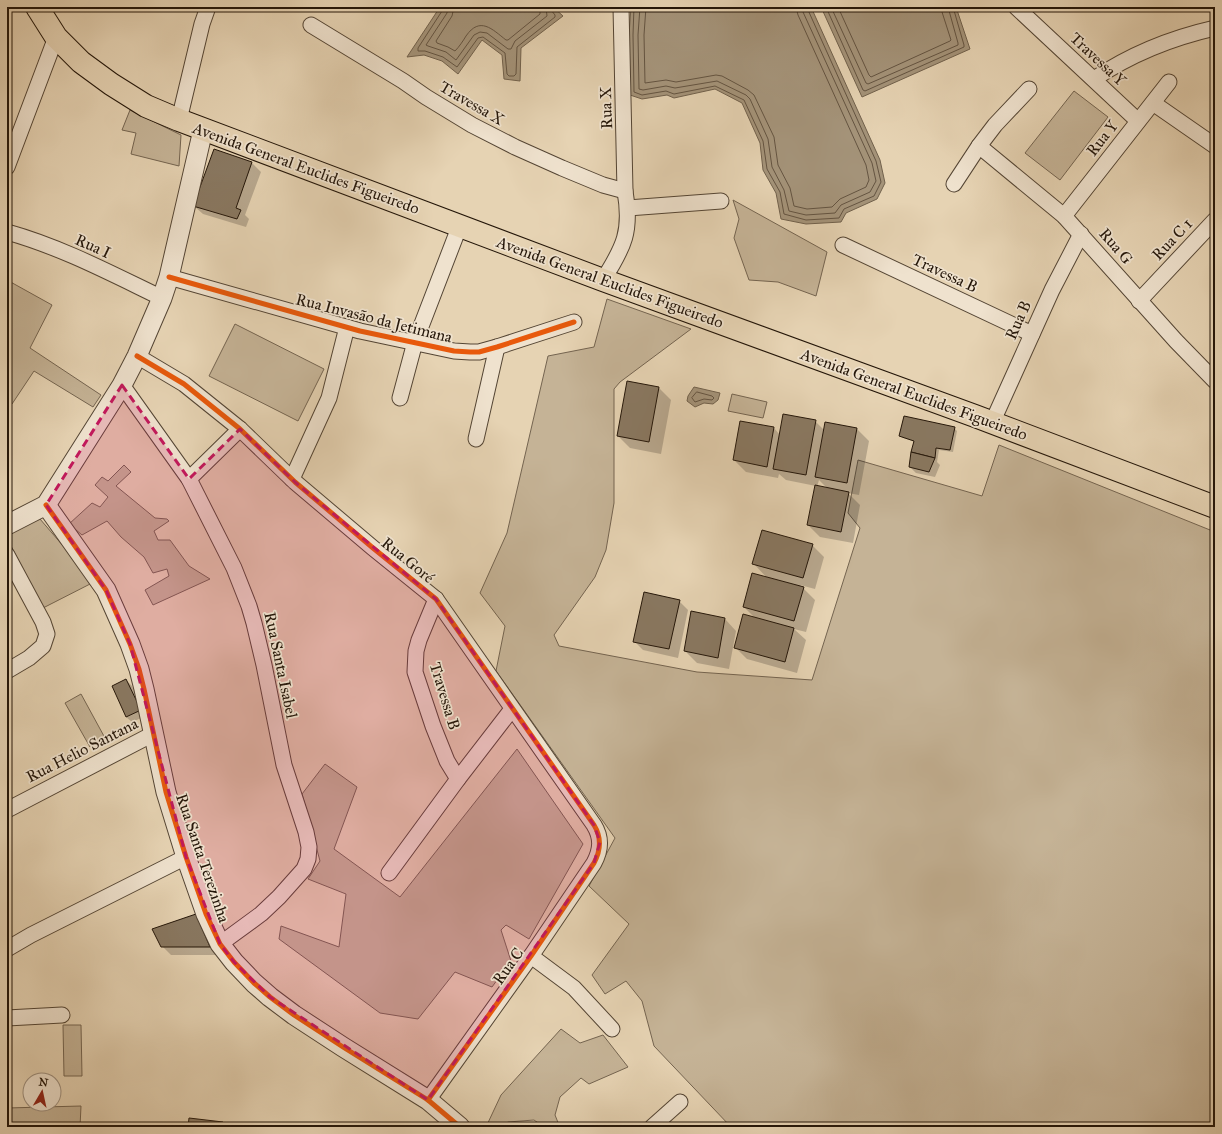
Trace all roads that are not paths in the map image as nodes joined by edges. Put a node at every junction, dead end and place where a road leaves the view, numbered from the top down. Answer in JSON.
{"nodes":[{"id":1,"x":208,"y":7,"type":"edge"},
{"id":2,"x":621,"y":7,"type":"edge"},
{"id":3,"x":1016,"y":7,"type":"edge"},
{"id":4,"x":43,"y":11,"type":"edge"},
{"id":5,"x":311,"y":25,"type":"dead end"},
{"id":6,"x":1215,"y":28,"type":"edge"},
{"id":7,"x":56,"y":37,"type":"junction"},
{"id":8,"x":1094,"y":79,"type":"junction"},
{"id":9,"x":1169,"y":82,"type":"dead end"},
{"id":10,"x":1029,"y":89,"type":"dead end"},
{"id":11,"x":1153,"y":103,"type":"junction"},
{"id":12,"x":179,"y":120,"type":"junction"},
{"id":13,"x":1138,"y":121,"type":"junction"},
{"id":14,"x":203,"y":130,"type":"junction"},
{"id":15,"x":978,"y":146,"type":"junction"},
{"id":16,"x":1215,"y":146,"type":"edge"},
{"id":17,"x":7,"y":167,"type":"edge"},
{"id":18,"x":954,"y":184,"type":"dead end"},
{"id":19,"x":625,"y":191,"type":"junction"},
{"id":20,"x":721,"y":201,"type":"dead end"},
{"id":21,"x":628,"y":208,"type":"junction"},
{"id":22,"x":1064,"y":216,"type":"junction"},
{"id":23,"x":1215,"y":220,"type":"edge"},
{"id":24,"x":460,"y":225,"type":"junction"},
{"id":25,"x":7,"y":232,"type":"edge"},
{"id":26,"x":1081,"y":234,"type":"junction"},
{"id":27,"x":842,"y":245,"type":"dead end"},
{"id":28,"x":169,"y":277,"type":"junction"},
{"id":29,"x":603,"y":280,"type":"junction"},
{"id":30,"x":162,"y":298,"type":"junction"},
{"id":31,"x":1139,"y":301,"type":"junction"},
{"id":32,"x":574,"y":322,"type":"dead end"},
{"id":33,"x":347,"y":327,"type":"junction"},
{"id":34,"x":1032,"y":334,"type":"junction"},
{"id":35,"x":415,"y":342,"type":"junction"},
{"id":36,"x":497,"y":347,"type":"junction"},
{"id":37,"x":137,"y":356,"type":"junction"},
{"id":38,"x":1215,"y":381,"type":"edge"},
{"id":39,"x":122,"y":385,"type":"junction"},
{"id":40,"x":400,"y":398,"type":"dead end"},
{"id":41,"x":992,"y":423,"type":"junction"},
{"id":42,"x":240,"y":429,"type":"junction"},
{"id":43,"x":476,"y":439,"type":"dead end"},
{"id":44,"x":189,"y":479,"type":"junction"},
{"id":45,"x":292,"y":479,"type":"junction"},
{"id":46,"x":46,"y":505,"type":"junction"},
{"id":47,"x":1215,"y":507,"type":"edge"},
{"id":48,"x":9,"y":520,"type":"edge"},
{"id":49,"x":7,"y":555,"type":"edge"},
{"id":50,"x":436,"y":599,"type":"junction"},
{"id":51,"x":7,"y":671,"type":"edge"},
{"id":52,"x":512,"y":709,"type":"junction"},
{"id":53,"x":153,"y":734,"type":"junction"},
{"id":54,"x":458,"y":779,"type":"junction"},
{"id":55,"x":7,"y":810,"type":"edge"},
{"id":56,"x":600,"y":842,"type":"joint"},
{"id":57,"x":186,"y":857,"type":"junction"},
{"id":58,"x":389,"y":873,"type":"dead end"},
{"id":59,"x":220,"y":944,"type":"junction"},
{"id":60,"x":7,"y":949,"type":"edge"},
{"id":61,"x":531,"y":956,"type":"junction"},
{"id":62,"x":62,"y":1015,"type":"dead end"},
{"id":63,"x":7,"y":1018,"type":"edge"},
{"id":64,"x":612,"y":1029,"type":"dead end"},
{"id":65,"x":428,"y":1100,"type":"junction"},
{"id":66,"x":680,"y":1102,"type":"dead end"},
{"id":67,"x":656,"y":1126,"type":"edge"},
{"id":68,"x":460,"y":1127,"type":"edge"}],
"edges":[{"from":1,"to":12,"type":"street"},
{"from":2,"to":19,"type":"street","name":"Rua X"},
{"from":3,"to":8,"type":"street","name":"Travessa Y"},
{"from":4,"to":7,"type":"main road","name":"Avenida General Euclides Figueiredo"},
{"from":5,"to":19,"type":"street","name":"Travessa X"},
{"from":6,"to":8,"type":"street"},
{"from":7,"to":12,"type":"main road","name":"Avenida General Euclides Figueiredo"},
{"from":7,"to":17,"type":"street"},
{"from":8,"to":13,"type":"street","name":"Travessa Y"},
{"from":9,"to":11,"type":"street","name":"Rua Y"},
{"from":10,"to":15,"type":"street"},
{"from":11,"to":13,"type":"street","name":"Rua Y"},
{"from":11,"to":16,"type":"street"},
{"from":12,"to":14,"type":"main road","name":"Avenida General Euclides Figueiredo"},
{"from":13,"to":22,"type":"street","name":"Rua Y"},
{"from":14,"to":24,"type":"main road","name":"Avenida General Euclides Figueiredo"},
{"from":14,"to":28,"type":"street"},
{"from":15,"to":18,"type":"street"},
{"from":15,"to":22,"type":"street","name":"Rua G"},
{"from":19,"to":21,"type":"street","name":"Rua X"},
{"from":20,"to":21,"type":"street"},
{"from":21,"to":29,"type":"street","name":"Rua X"},
{"from":22,"to":26,"type":"street","name":"Rua G"},
{"from":23,"to":31,"type":"street","name":"Rua C 1"},
{"from":24,"to":29,"type":"main road","name":"Avenida General Euclides Figueiredo"},
{"from":24,"to":35,"type":"street"},
{"from":25,"to":30,"type":"street","name":"Rua I"},
{"from":26,"to":31,"type":"street","name":"Rua G"},
{"from":26,"to":34,"type":"street","name":"Rua B"},
{"from":27,"to":34,"type":"street","name":"Travessa B"},
{"from":28,"to":30,"type":"street"},
{"from":28,"to":33,"type":"street","name":"Rua Invasão da Jetimana"},
{"from":29,"to":41,"type":"main road","name":"Avenida General Euclides Figueiredo"},
{"from":30,"to":37,"type":"street"},
{"from":31,"to":38,"type":"street","name":"Rua G"},
{"from":32,"to":36,"type":"street","name":"Rua Invasão da Jetimana"},
{"from":33,"to":35,"type":"street","name":"Rua Invasão da Jetimana"},
{"from":33,"to":45,"type":"street"},
{"from":34,"to":41,"type":"street","name":"Rua B"},
{"from":35,"to":36,"type":"street","name":"Rua Invasão da Jetimana"},
{"from":35,"to":40,"type":"street"},
{"from":36,"to":43,"type":"street"},
{"from":37,"to":39,"type":"street"},
{"from":37,"to":42,"type":"street","name":"Rua Goré"},
{"from":39,"to":44,"type":"street","name":"Rua Santa Isabel"},
{"from":39,"to":46,"type":"street"},
{"from":41,"to":47,"type":"main road","name":"Avenida General Euclides Figueiredo"},
{"from":42,"to":44,"type":"street"},
{"from":42,"to":45,"type":"street","name":"Rua Goré"},
{"from":44,"to":59,"type":"street","name":"Rua Santa Isabel"},
{"from":45,"to":50,"type":"street","name":"Rua Goré"},
{"from":46,"to":48,"type":"street"},
{"from":46,"to":53,"type":"street","name":"Rua Santa Terezinha"},
{"from":49,"to":51,"type":"street"},
{"from":50,"to":52,"type":"street","name":"Rua Goré"},
{"from":50,"to":54,"type":"street","name":"Travessa B"},
{"from":52,"to":54,"type":"street"},
{"from":52,"to":56,"type":"street","name":"Rua Goré"},
{"from":53,"to":55,"type":"street","name":"Rua Helio Santana"},
{"from":53,"to":57,"type":"street","name":"Rua Santa Terezinha"},
{"from":54,"to":58,"type":"street"},
{"from":56,"to":61,"type":"street","name":"Rua C"},
{"from":57,"to":59,"type":"street","name":"Rua Santa Terezinha"},
{"from":57,"to":60,"type":"street"},
{"from":59,"to":65,"type":"street","name":"Rua Santa Terezinha"},
{"from":61,"to":64,"type":"street"},
{"from":61,"to":65,"type":"street","name":"Rua C"},
{"from":62,"to":63,"type":"street"},
{"from":65,"to":68,"type":"street","name":"Rua Santa Terezinha"},
{"from":66,"to":67,"type":"street"}]}
